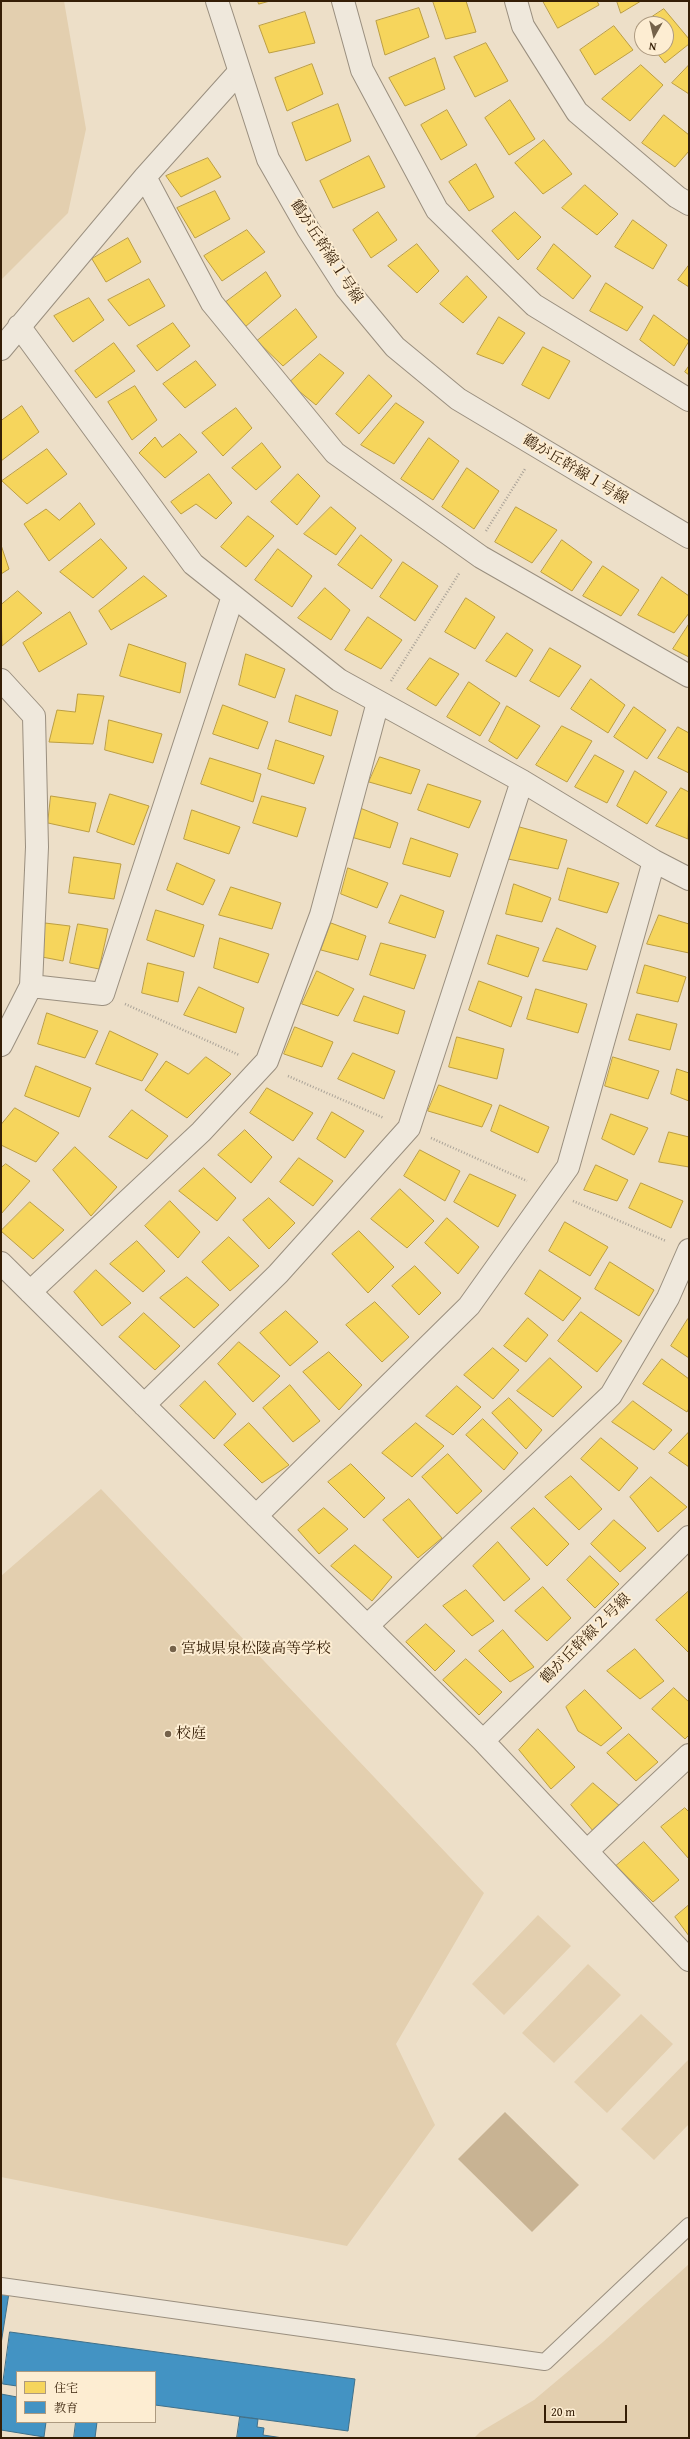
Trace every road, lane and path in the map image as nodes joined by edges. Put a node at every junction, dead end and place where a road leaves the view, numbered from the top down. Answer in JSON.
{"nodes":[{"id":1,"x":217,"y":1,"type":"edge"},
{"id":2,"x":343,"y":1,"type":"edge"},
{"id":3,"x":516,"y":1,"type":"edge"},
{"id":4,"x":239,"y":72,"type":"junction"},
{"id":5,"x":145,"y":177,"type":"junction"},
{"id":6,"x":689,"y":204,"type":"edge"},
{"id":7,"x":19,"y":326,"type":"junction"},
{"id":8,"x":1,"y":349,"type":"edge"},
{"id":9,"x":689,"y":400,"type":"edge"},
{"id":10,"x":689,"y":537,"type":"edge"},
{"id":11,"x":234,"y":596,"type":"junction"},
{"id":12,"x":689,"y":676,"type":"edge"},
{"id":13,"x":1,"y":680,"type":"edge"},
{"id":14,"x":378,"y":702,"type":"junction"},
{"id":15,"x":522,"y":781,"type":"junction"},
{"id":16,"x":654,"y":861,"type":"junction"},
{"id":17,"x":689,"y":879,"type":"edge"},
{"id":18,"x":31,"y":986,"type":"junction"},
{"id":19,"x":1,"y":1045,"type":"edge"},
{"id":20,"x":689,"y":1250,"type":"edge"},
{"id":21,"x":1,"y":1263,"type":"edge"},
{"id":22,"x":30,"y":1292,"type":"junction"},
{"id":23,"x":144,"y":1405,"type":"junction"},
{"id":24,"x":256,"y":1516,"type":"junction"},
{"id":25,"x":689,"y":1537,"type":"edge"},
{"id":26,"x":367,"y":1626,"type":"junction"},
{"id":27,"x":483,"y":1741,"type":"junction"},
{"id":28,"x":689,"y":1755,"type":"edge"},
{"id":29,"x":587,"y":1851,"type":"junction"},
{"id":30,"x":689,"y":1960,"type":"edge"},
{"id":31,"x":689,"y":2226,"type":"edge"},
{"id":32,"x":1,"y":2286,"type":"edge"}],
"edges":[{"from":1,"to":4,"type":"street","name":"鶴が丘幹線１号線"},
{"from":2,"to":9,"type":"street"},
{"from":3,"to":6,"type":"street"},
{"from":4,"to":5,"type":"street"},
{"from":4,"to":10,"type":"street","name":"鶴が丘幹線１号線"},
{"from":5,"to":7,"type":"street"},
{"from":5,"to":12,"type":"street"},
{"from":7,"to":8,"type":"street"},
{"from":7,"to":11,"type":"street"},
{"from":11,"to":14,"type":"street"},
{"from":11,"to":18,"type":"street"},
{"from":13,"to":18,"type":"street"},
{"from":14,"to":15,"type":"street"},
{"from":14,"to":22,"type":"street"},
{"from":15,"to":16,"type":"street"},
{"from":15,"to":23,"type":"street"},
{"from":16,"to":17,"type":"street"},
{"from":16,"to":24,"type":"street"},
{"from":18,"to":19,"type":"street"},
{"from":20,"to":26,"type":"street"},
{"from":21,"to":22,"type":"street"},
{"from":22,"to":23,"type":"street"},
{"from":23,"to":24,"type":"street"},
{"from":24,"to":26,"type":"street"},
{"from":25,"to":27,"type":"street","name":"鶴が丘幹線２号線"},
{"from":26,"to":27,"type":"street"},
{"from":27,"to":29,"type":"street"},
{"from":28,"to":29,"type":"street"},
{"from":29,"to":30,"type":"street"},
{"from":31,"to":32,"type":"lane"}]}
